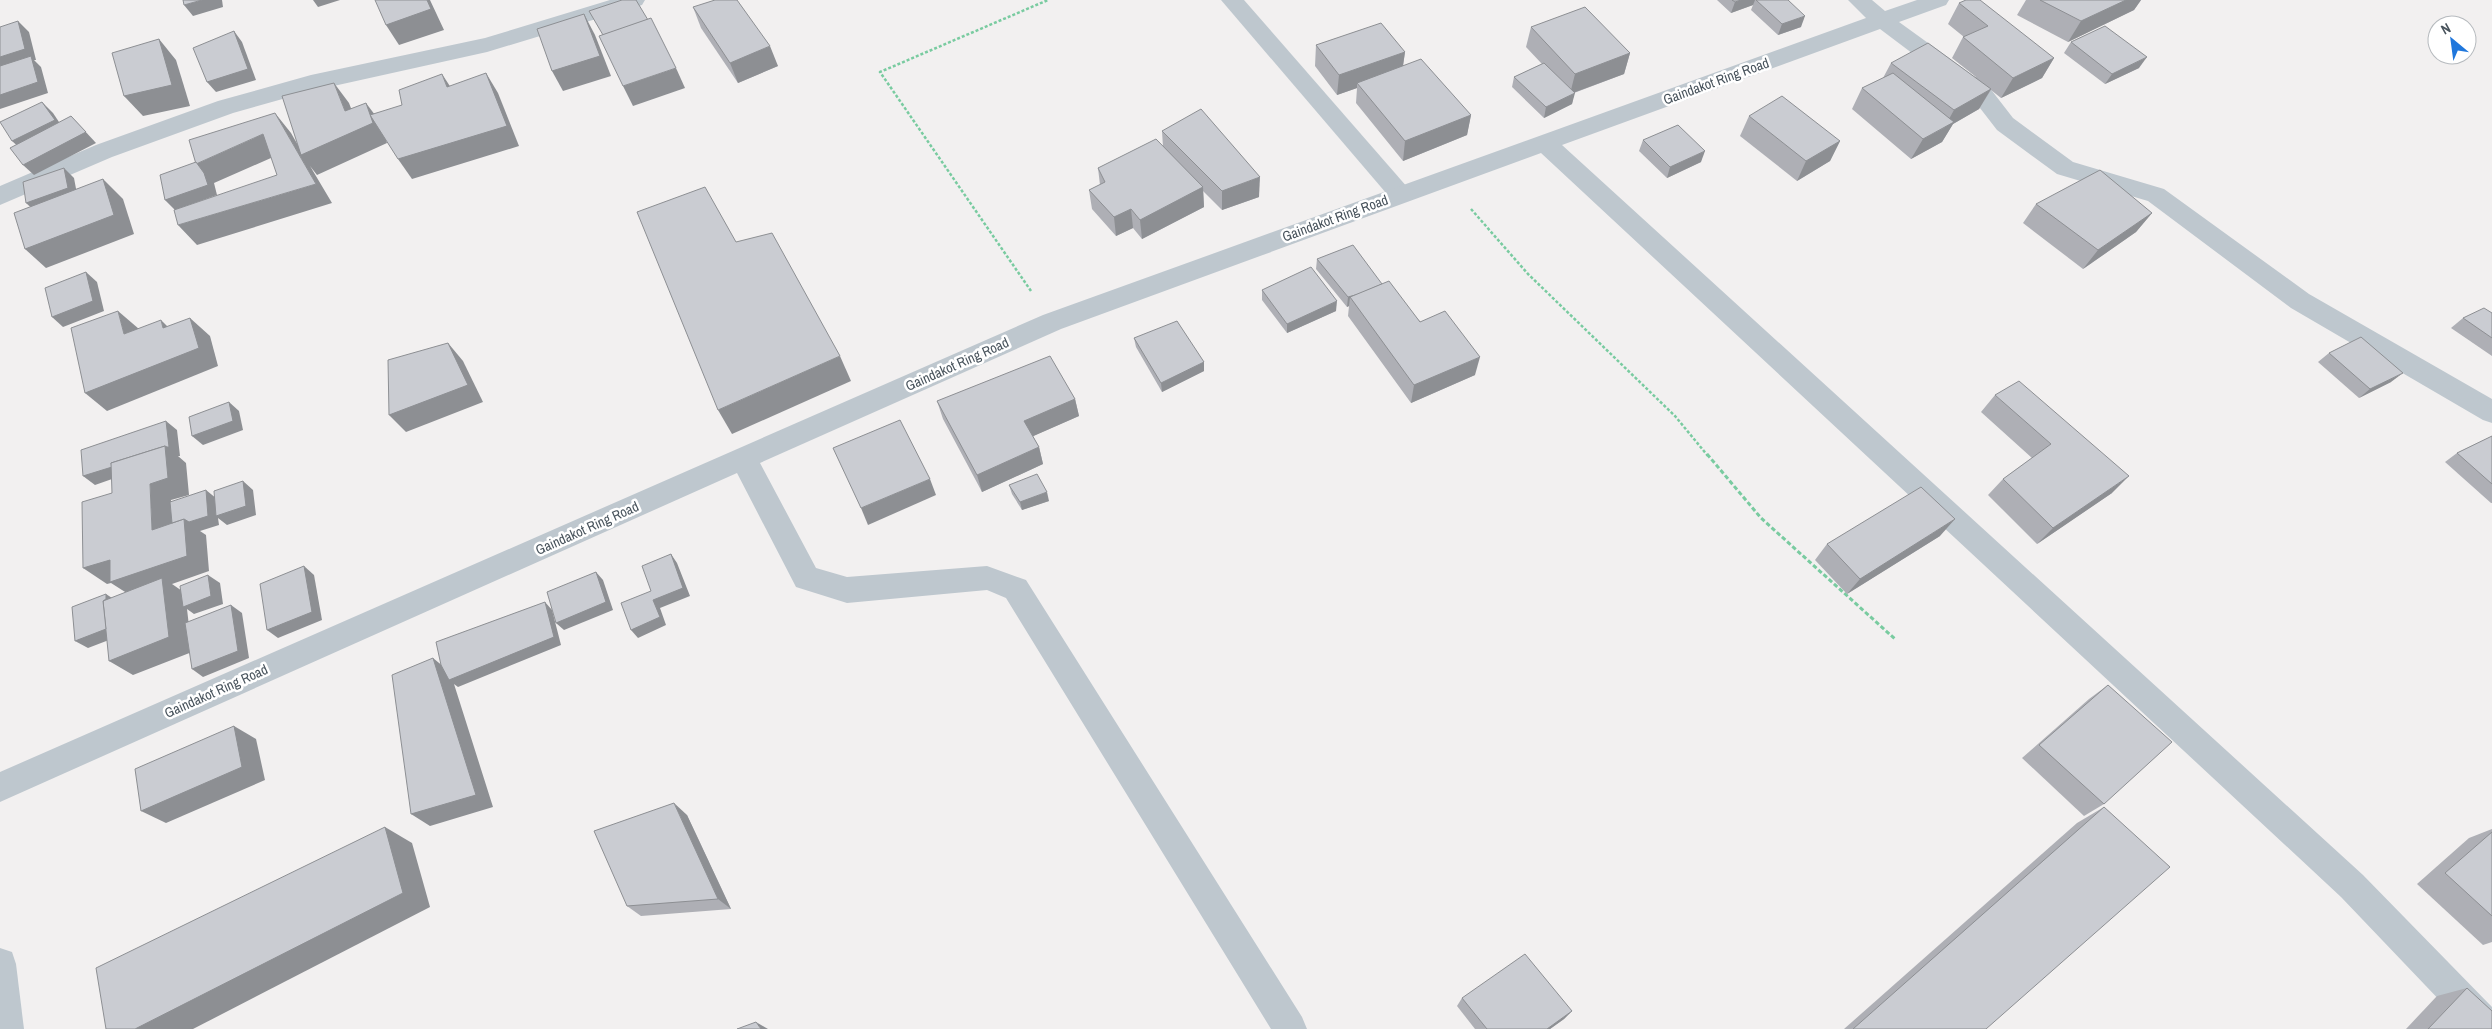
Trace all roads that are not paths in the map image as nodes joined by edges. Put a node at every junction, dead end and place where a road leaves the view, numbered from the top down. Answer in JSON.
{"nodes":[{"id":1,"x":634,"y":0,"type":"edge"},
{"id":2,"x":1232,"y":0,"type":"edge"},
{"id":3,"x":1859,"y":0,"type":"edge"},
{"id":4,"x":1938,"y":0,"type":"edge"},
{"id":5,"x":1883,"y":21,"type":"junction"},
{"id":6,"x":1544,"y":142,"type":"junction"},
{"id":7,"x":1400,"y":194,"type":"junction"},
{"id":8,"x":0,"y":196,"type":"edge"},
{"id":9,"x":2492,"y":412,"type":"edge"},
{"id":10,"x":743,"y":458,"type":"junction"},
{"id":11,"x":0,"y":787,"type":"edge"},
{"id":12,"x":0,"y":964,"type":"edge"},
{"id":13,"x":7,"y":1029,"type":"edge"},
{"id":14,"x":1290,"y":1029,"type":"edge"},
{"id":15,"x":2490,"y":1029,"type":"edge"}],
"edges":[{"from":1,"to":8,"type":"street"},
{"from":2,"to":7,"type":"street"},
{"from":3,"to":5,"type":"street"},
{"from":4,"to":5,"type":"street","name":"Gaindakot Ring Road"},
{"from":5,"to":6,"type":"street","name":"Gaindakot Ring Road"},
{"from":5,"to":9,"type":"street"},
{"from":6,"to":7,"type":"street","name":"Gaindakot Ring Road"},
{"from":6,"to":15,"type":"street"},
{"from":7,"to":10,"type":"street","name":"Gaindakot Ring Road"},
{"from":10,"to":11,"type":"street","name":"Gaindakot Ring Road"},
{"from":10,"to":14,"type":"street"},
{"from":12,"to":13,"type":"street"}]}
